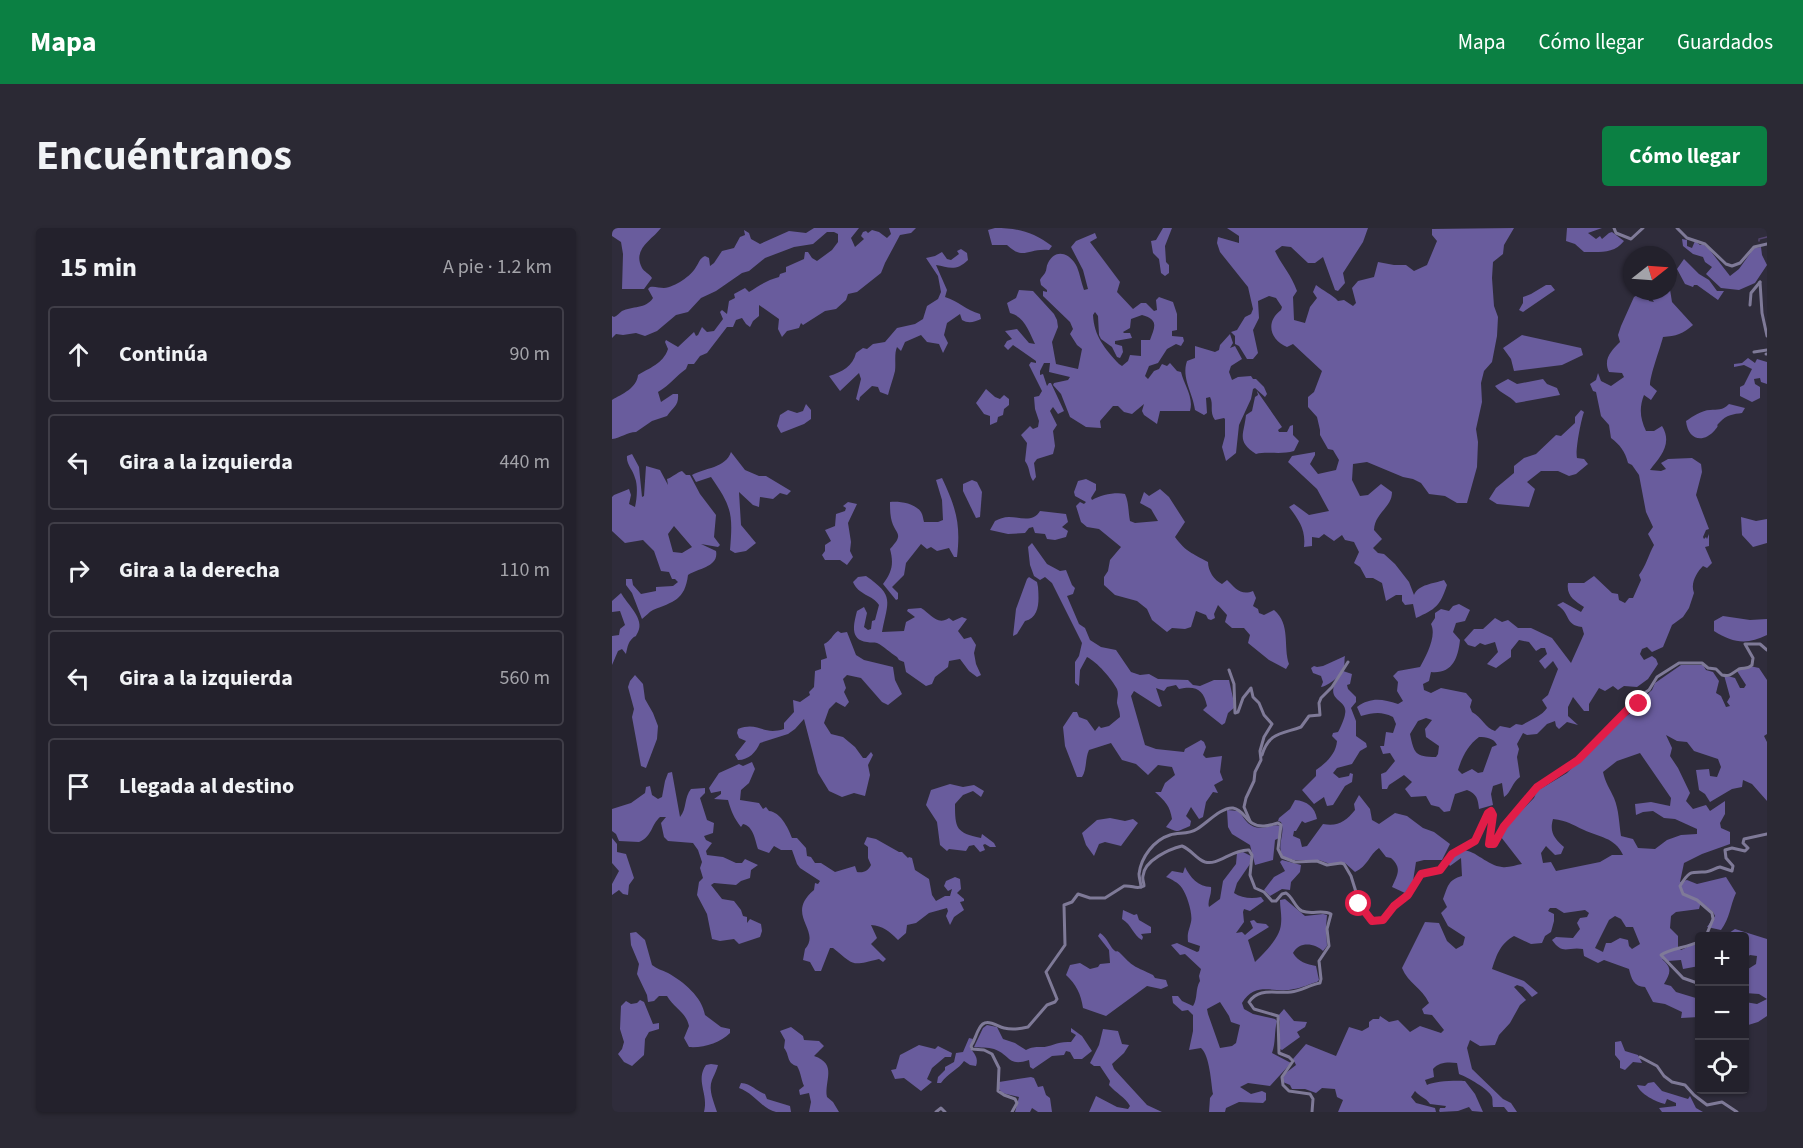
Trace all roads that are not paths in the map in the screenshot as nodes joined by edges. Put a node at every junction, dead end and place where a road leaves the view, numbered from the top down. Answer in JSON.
{"nodes":[{"id":1,"x":1614,"y":228,"type":"edge"},
{"id":2,"x":1643,"y":228,"type":"edge"},
{"id":3,"x":1677,"y":228,"type":"edge"},
{"id":4,"x":1767,"y":244,"type":"edge"},
{"id":5,"x":1750,"y":305,"type":"dead end"},
{"id":6,"x":1767,"y":336,"type":"edge"},
{"id":7,"x":1754,"y":352,"type":"dead end"},
{"id":8,"x":1767,"y":352,"type":"edge"},
{"id":9,"x":1767,"y":650,"type":"edge"},
{"id":10,"x":1348,"y":662,"type":"dead end"},
{"id":11,"x":1229,"y":670,"type":"dead end"},
{"id":12,"x":1261,"y":760,"type":"junction"},
{"id":13,"x":1251,"y":823,"type":"junction"},
{"id":14,"x":1767,"y":834,"type":"edge"},
{"id":15,"x":1141,"y":887,"type":"junction"},
{"id":16,"x":1708,"y":932,"type":"edge"},
{"id":17,"x":1695,"y":944,"type":"edge"},
{"id":18,"x":1695,"y":982,"type":"edge"},
{"id":19,"x":1640,"y":1056,"type":"dead end"},
{"id":20,"x":936,"y":1112,"type":"edge"},
{"id":21,"x":945,"y":1112,"type":"edge"},
{"id":22,"x":1012,"y":1112,"type":"edge"},
{"id":23,"x":1312,"y":1112,"type":"edge"},
{"id":24,"x":1737,"y":1112,"type":"edge"}],
"edges":[{"from":1,"to":2,"type":"street"},
{"from":3,"to":4,"type":"street"},
{"from":5,"to":6,"type":"street"},
{"from":7,"to":8,"type":"street"},
{"from":9,"to":13,"type":"street"},
{"from":10,"to":12,"type":"street"},
{"from":11,"to":12,"type":"street"},
{"from":12,"to":13,"type":"street"},
{"from":13,"to":15,"type":"street"},
{"from":14,"to":16,"type":"street"},
{"from":15,"to":22,"type":"street"},
{"from":15,"to":23,"type":"street"},
{"from":17,"to":18,"type":"street"},
{"from":19,"to":24,"type":"street"},
{"from":20,"to":21,"type":"street"}]}
